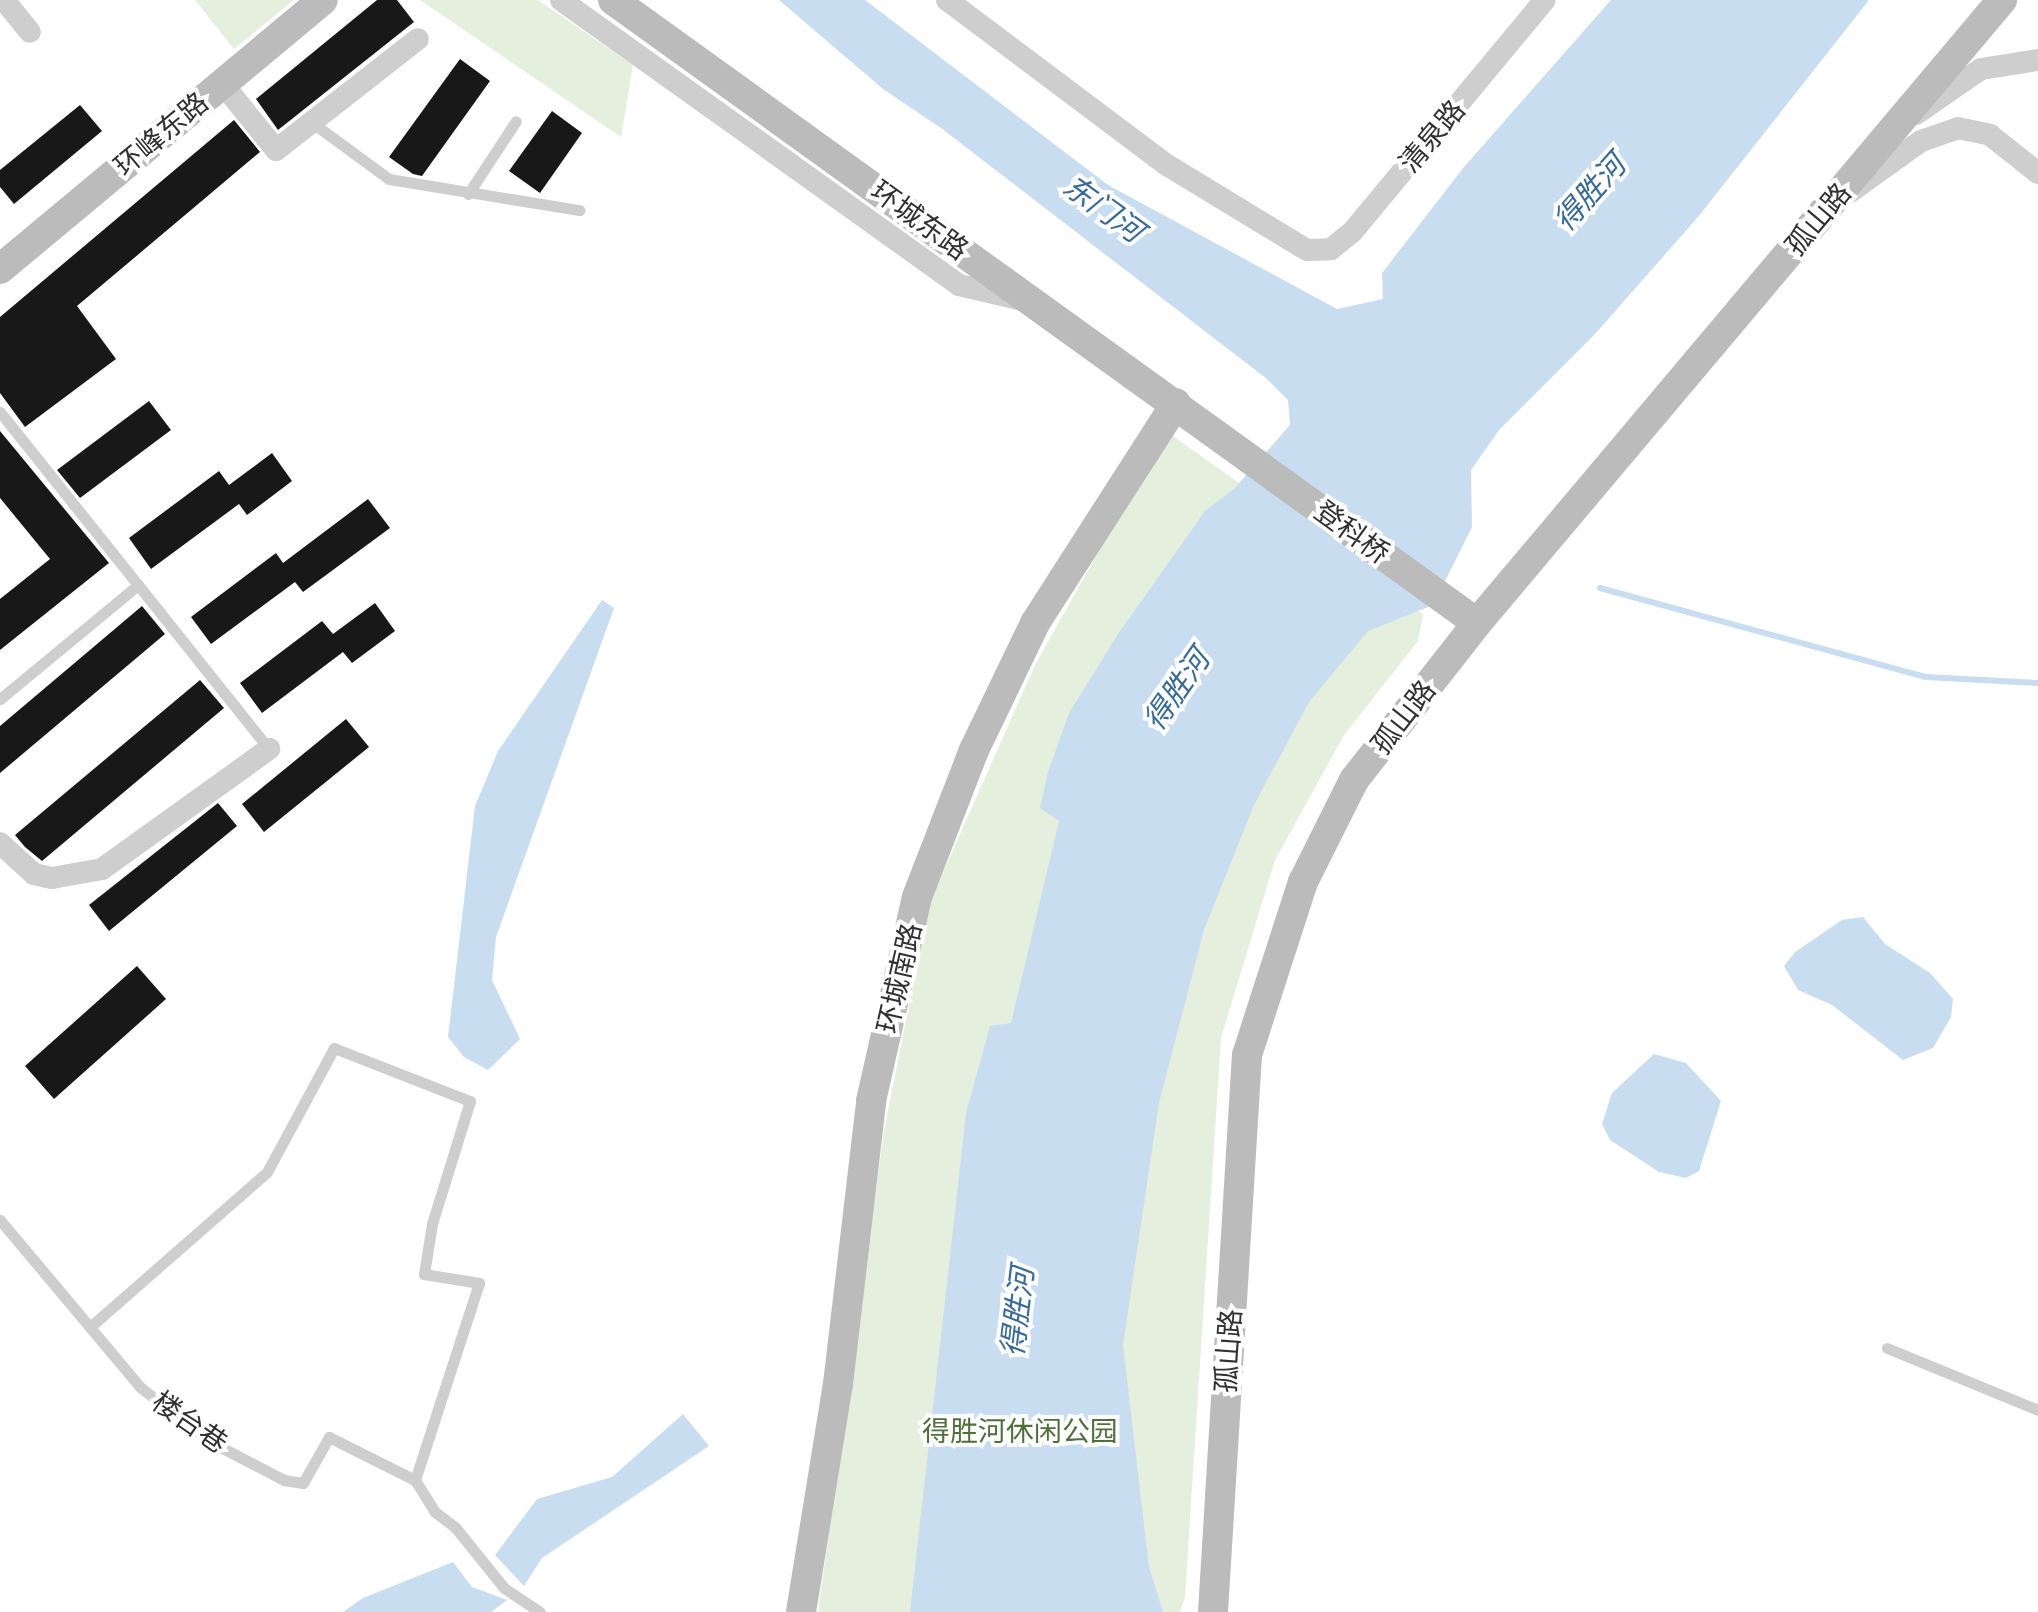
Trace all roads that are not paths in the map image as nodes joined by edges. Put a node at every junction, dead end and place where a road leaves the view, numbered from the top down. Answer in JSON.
{"nodes":[{"id":1,"x":4,"y":0,"type":"edge"},
{"id":2,"x":323,"y":0,"type":"edge"},
{"id":3,"x":561,"y":0,"type":"edge"},
{"id":4,"x":613,"y":0,"type":"edge"},
{"id":5,"x":947,"y":0,"type":"edge"},
{"id":6,"x":1545,"y":0,"type":"edge"},
{"id":7,"x":2002,"y":0,"type":"edge"},
{"id":8,"x":30,"y":32,"type":"dead end"},
{"id":9,"x":418,"y":39,"type":"dead end"},
{"id":10,"x":2038,"y":60,"type":"edge"},
{"id":11,"x":222,"y":83,"type":"junction"},
{"id":12,"x":516,"y":121,"type":"dead end"},
{"id":13,"x":314,"y":124,"type":"junction"},
{"id":14,"x":1888,"y":133,"type":"junction"},
{"id":15,"x":2038,"y":173,"type":"edge"},
{"id":16,"x":468,"y":194,"type":"junction"},
{"id":17,"x":1832,"y":203,"type":"junction"},
{"id":18,"x":579,"y":210,"type":"dead end"},
{"id":19,"x":0,"y":269,"type":"edge"},
{"id":20,"x":1036,"y":303,"type":"junction"},
{"id":21,"x":1176,"y":403,"type":"junction"},
{"id":22,"x":0,"y":412,"type":"edge"},
{"id":23,"x":1227,"y":440,"type":"joint"},
{"id":24,"x":138,"y":585,"type":"junction"},
{"id":25,"x":1477,"y":623,"type":"junction"},
{"id":26,"x":0,"y":699,"type":"edge"},
{"id":27,"x":269,"y":749,"type":"joint"},
{"id":28,"x":0,"y":843,"type":"edge"},
{"id":29,"x":0,"y":1220,"type":"edge"},
{"id":30,"x":90,"y":1327,"type":"junction"},
{"id":31,"x":1887,"y":1348,"type":"dead end"},
{"id":32,"x":2038,"y":1410,"type":"edge"},
{"id":33,"x":415,"y":1480,"type":"junction"},
{"id":34,"x":540,"y":1612,"type":"edge"},
{"id":35,"x":801,"y":1612,"type":"edge"},
{"id":36,"x":1213,"y":1612,"type":"edge"}],
"edges":[{"from":1,"to":8,"type":"street"},
{"from":2,"to":11,"type":"main road","name":"环峰东路"},
{"from":3,"to":20,"type":"street"},
{"from":4,"to":20,"type":"main road","name":"环城东路"},
{"from":5,"to":6,"type":"street","name":"清泉路"},
{"from":7,"to":14,"type":"main road","name":"孤山路"},
{"from":9,"to":13,"type":"street"},
{"from":10,"to":14,"type":"street"},
{"from":11,"to":13,"type":"street"},
{"from":11,"to":19,"type":"main road","name":"环峰东路"},
{"from":12,"to":16,"type":"lane"},
{"from":13,"to":16,"type":"lane"},
{"from":14,"to":17,"type":"main road","name":"孤山路"},
{"from":15,"to":17,"type":"street"},
{"from":16,"to":18,"type":"lane"},
{"from":17,"to":25,"type":"main road","name":"孤山路"},
{"from":20,"to":21,"type":"main road","name":"环城东路"},
{"from":21,"to":23,"type":"main road","name":"环城东路"},
{"from":21,"to":35,"type":"main road","name":"环城南路"},
{"from":22,"to":24,"type":"lane"},
{"from":23,"to":25,"type":"main road","name":"登科桥"},
{"from":24,"to":26,"type":"lane"},
{"from":24,"to":27,"type":"lane"},
{"from":25,"to":36,"type":"main road","name":"孤山路"},
{"from":27,"to":28,"type":"street"},
{"from":29,"to":30,"type":"lane","name":"楼台巷"},
{"from":30,"to":33,"type":"lane","name":"楼台巷"},
{"from":30,"to":33,"type":"lane"},
{"from":31,"to":32,"type":"lane"},
{"from":33,"to":34,"type":"lane"}]}
